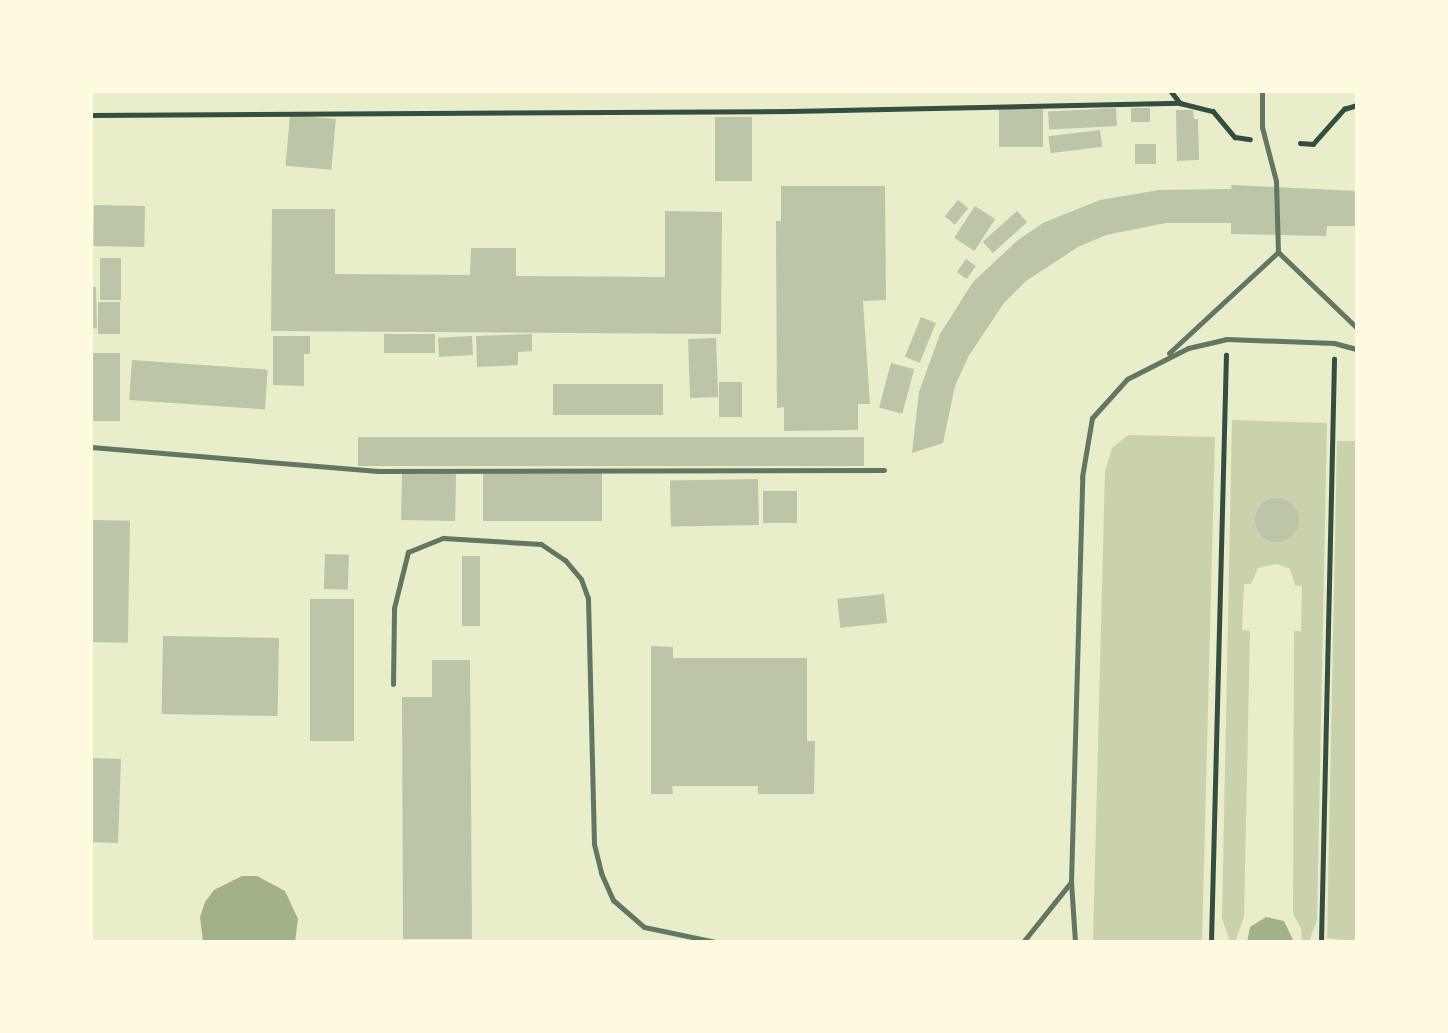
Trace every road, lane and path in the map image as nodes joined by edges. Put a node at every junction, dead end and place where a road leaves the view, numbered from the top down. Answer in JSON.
{"nodes":[{"id":1,"x":1171,"y":91,"type":"edge"},
{"id":2,"x":1262,"y":91,"type":"edge"},
{"id":3,"x":1180,"y":103,"type":"junction"},
{"id":4,"x":1357,"y":105,"type":"edge"},
{"id":5,"x":91,"y":115,"type":"edge"},
{"id":6,"x":1264,"y":142,"type":"junction"},
{"id":7,"x":1300,"y":144,"type":"dead end"},
{"id":8,"x":1278,"y":251,"type":"junction"},
{"id":9,"x":1357,"y":328,"type":"edge"},
{"id":10,"x":1226,"y":339,"type":"junction"},
{"id":11,"x":1334,"y":343,"type":"junction"},
{"id":12,"x":1357,"y":349,"type":"edge"},
{"id":13,"x":1166,"y":355,"type":"junction"},
{"id":14,"x":91,"y":447,"type":"edge"},
{"id":15,"x":884,"y":470,"type":"dead end"},
{"id":16,"x":393,"y":684,"type":"dead end"},
{"id":17,"x":1071,"y":882,"type":"junction"},
{"id":18,"x":716,"y":942,"type":"edge"},
{"id":19,"x":1023,"y":942,"type":"edge"},
{"id":20,"x":1075,"y":942,"type":"edge"},
{"id":21,"x":1211,"y":942,"type":"edge"},
{"id":22,"x":1321,"y":942,"type":"edge"}],
"edges":[{"from":1,"to":3,"type":"path"},
{"from":2,"to":6,"type":"lane"},
{"from":3,"to":5,"type":"path"},
{"from":3,"to":6,"type":"path"},
{"from":4,"to":7,"type":"path"},
{"from":6,"to":8,"type":"lane"},
{"from":8,"to":9,"type":"lane"},
{"from":8,"to":13,"type":"lane"},
{"from":10,"to":11,"type":"lane"},
{"from":10,"to":13,"type":"lane"},
{"from":10,"to":21,"type":"path"},
{"from":11,"to":12,"type":"lane"},
{"from":11,"to":22,"type":"path"},
{"from":13,"to":17,"type":"lane"},
{"from":14,"to":15,"type":"lane"},
{"from":16,"to":18,"type":"lane"},
{"from":17,"to":19,"type":"lane"},
{"from":17,"to":20,"type":"lane"}]}
